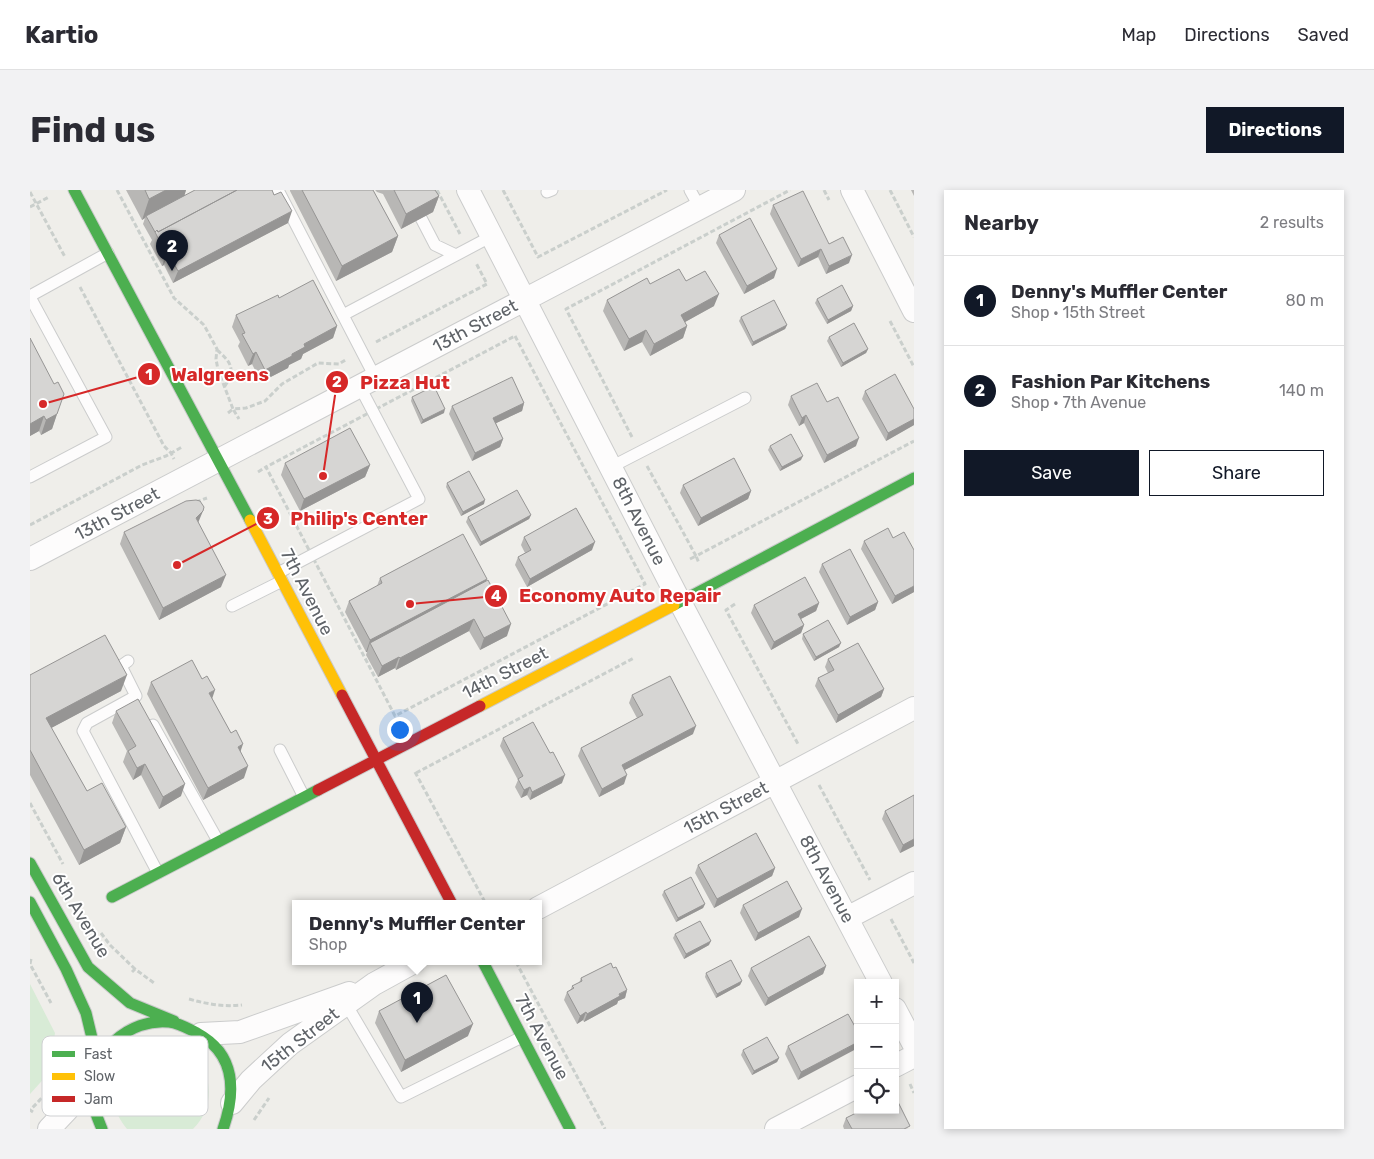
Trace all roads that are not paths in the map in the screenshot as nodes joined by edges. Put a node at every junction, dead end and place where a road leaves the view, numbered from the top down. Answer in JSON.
{"nodes":[{"id":1,"x":74,"y":190,"type":"edge"},
{"id":2,"x":278,"y":190,"type":"edge"},
{"id":3,"x":468,"y":190,"type":"edge"},
{"id":4,"x":734,"y":190,"type":"edge"},
{"id":5,"x":852,"y":190,"type":"edge"},
{"id":6,"x":695,"y":199,"type":"edge"},
{"id":7,"x":422,"y":218,"type":"edge"},
{"id":8,"x":492,"y":236,"type":"junction"},
{"id":9,"x":108,"y":253,"type":"junction"},
{"id":10,"x":456,"y":256,"type":"junction"},
{"id":11,"x":908,"y":286,"type":"edge"},
{"id":12,"x":30,"y":297,"type":"edge"},
{"id":13,"x":526,"y":299,"type":"junction"},
{"id":14,"x":914,"y":311,"type":"edge"},
{"id":15,"x":343,"y":315,"type":"junction"},
{"id":16,"x":368,"y":383,"type":"junction"},
{"id":17,"x":745,"y":398,"type":"dead end"},
{"id":18,"x":219,"y":461,"type":"junction"},
{"id":19,"x":611,"y":467,"type":"junction"},
{"id":20,"x":30,"y":478,"type":"edge"},
{"id":21,"x":914,"y":478,"type":"edge"},
{"id":22,"x":30,"y":559,"type":"edge"},
{"id":23,"x":280,"y":577,"type":"junction"},
{"id":24,"x":680,"y":602,"type":"junction"},
{"id":25,"x":232,"y":606,"type":"dead end"},
{"id":26,"x":128,"y":661,"type":"dead end"},
{"id":27,"x":141,"y":705,"type":"junction"},
{"id":28,"x":914,"y":708,"type":"edge"},
{"id":29,"x":280,"y":750,"type":"dead end"},
{"id":30,"x":375,"y":760,"type":"junction"},
{"id":31,"x":775,"y":781,"type":"junction"},
{"id":32,"x":304,"y":797,"type":"junction"},
{"id":33,"x":218,"y":842,"type":"junction"},
{"id":34,"x":30,"y":863,"type":"edge"},
{"id":35,"x":158,"y":873,"type":"junction"},
{"id":36,"x":914,"y":883,"type":"edge"},
{"id":37,"x":112,"y":897,"type":"dead end"},
{"id":38,"x":450,"y":900,"type":"edge"},
{"id":39,"x":30,"y":902,"type":"edge"},
{"id":40,"x":542,"y":906,"type":"edge"},
{"id":41,"x":847,"y":918,"type":"junction"},
{"id":42,"x":409,"y":965,"type":"edge"},
{"id":43,"x":485,"y":965,"type":"edge"},
{"id":44,"x":879,"y":979,"type":"edge"},
{"id":45,"x":374,"y":984,"type":"junction"},
{"id":46,"x":346,"y":1004,"type":"junction"},
{"id":47,"x":899,"y":1017,"type":"edge"},
{"id":48,"x":193,"y":1030,"type":"junction"},
{"id":49,"x":90,"y":1036,"type":"edge"},
{"id":50,"x":120,"y":1036,"type":"edge"},
{"id":51,"x":202,"y":1036,"type":"edge"},
{"id":52,"x":522,"y":1037,"type":"junction"},
{"id":53,"x":208,"y":1040,"type":"edge"},
{"id":54,"x":914,"y":1045,"type":"edge"},
{"id":55,"x":914,"y":1056,"type":"edge"},
{"id":56,"x":899,"y":1064,"type":"edge"},
{"id":57,"x":854,"y":1088,"type":"edge"},
{"id":58,"x":232,"y":1103,"type":"junction"},
{"id":59,"x":54,"y":1116,"type":"edge"},
{"id":60,"x":96,"y":1116,"type":"edge"},
{"id":61,"x":42,"y":1122,"type":"edge"},
{"id":62,"x":102,"y":1129,"type":"edge"},
{"id":63,"x":223,"y":1129,"type":"edge"},
{"id":64,"x":570,"y":1129,"type":"edge"},
{"id":65,"x":776,"y":1129,"type":"edge"}],
"edges":[{"from":1,"to":9,"type":"main road","name":"7th Avenue"},
{"from":2,"to":15,"type":"lane"},
{"from":3,"to":8,"type":"street","name":"8th Avenue"},
{"from":4,"to":6,"type":"street","name":"13th Street"},
{"from":5,"to":11,"type":"street"},
{"from":6,"to":13,"type":"street","name":"13th Street"},
{"from":7,"to":10,"type":"lane"},
{"from":8,"to":10,"type":"lane"},
{"from":8,"to":13,"type":"street","name":"8th Avenue"},
{"from":9,"to":12,"type":"lane"},
{"from":9,"to":18,"type":"main road","name":"7th Avenue"},
{"from":10,"to":15,"type":"lane"},
{"from":11,"to":14,"type":"street"},
{"from":12,"to":20,"type":"lane"},
{"from":13,"to":16,"type":"street","name":"13th Street"},
{"from":13,"to":19,"type":"street","name":"8th Avenue"},
{"from":15,"to":16,"type":"lane"},
{"from":16,"to":18,"type":"street","name":"13th Street"},
{"from":16,"to":23,"type":"lane"},
{"from":17,"to":19,"type":"lane"},
{"from":18,"to":22,"type":"street","name":"13th Street"},
{"from":18,"to":23,"type":"main road","name":"7th Avenue"},
{"from":19,"to":24,"type":"street","name":"8th Avenue"},
{"from":21,"to":24,"type":"main road","name":"14th Street"},
{"from":23,"to":25,"type":"lane"},
{"from":23,"to":30,"type":"main road","name":"7th Avenue"},
{"from":24,"to":30,"type":"main road","name":"14th Street"},
{"from":24,"to":31,"type":"street","name":"8th Avenue"},
{"from":26,"to":27,"type":"lane"},
{"from":27,"to":33,"type":"lane"},
{"from":27,"to":35,"type":"lane"},
{"from":28,"to":31,"type":"street","name":"15th Street"},
{"from":29,"to":32,"type":"lane"},
{"from":30,"to":32,"type":"main road","name":"14th Street"},
{"from":30,"to":38,"type":"main road","name":"7th Avenue"},
{"from":31,"to":40,"type":"street","name":"15th Street"},
{"from":31,"to":41,"type":"street","name":"8th Avenue"},
{"from":32,"to":33,"type":"main road","name":"14th Street"},
{"from":33,"to":35,"type":"main road","name":"14th Street"},
{"from":34,"to":48,"type":"main road","name":"6th Avenue"},
{"from":35,"to":37,"type":"main road","name":"14th Street"},
{"from":36,"to":41,"type":"street"},
{"from":39,"to":49,"type":"main road","name":"6th Avenue"},
{"from":41,"to":44,"type":"street","name":"8th Avenue"},
{"from":42,"to":45,"type":"street","name":"15th Street"},
{"from":43,"to":52,"type":"main road","name":"7th Avenue"},
{"from":45,"to":46,"type":"street","name":"15th Street"},
{"from":45,"to":48,"type":"street","name":"15th Street"},
{"from":46,"to":52,"type":"lane"},
{"from":46,"to":58,"type":"street","name":"15th Street"},
{"from":47,"to":54,"type":"street"},
{"from":48,"to":50,"type":"main road"},
{"from":48,"to":51,"type":"main road","name":"6th Avenue"},
{"from":52,"to":64,"type":"main road","name":"7th Avenue"},
{"from":53,"to":58,"type":"main road","name":"6th Avenue"},
{"from":55,"to":56,"type":"street"},
{"from":57,"to":65,"type":"street"},
{"from":58,"to":63,"type":"main road"},
{"from":59,"to":61,"type":"street"},
{"from":60,"to":62,"type":"main road"}]}
